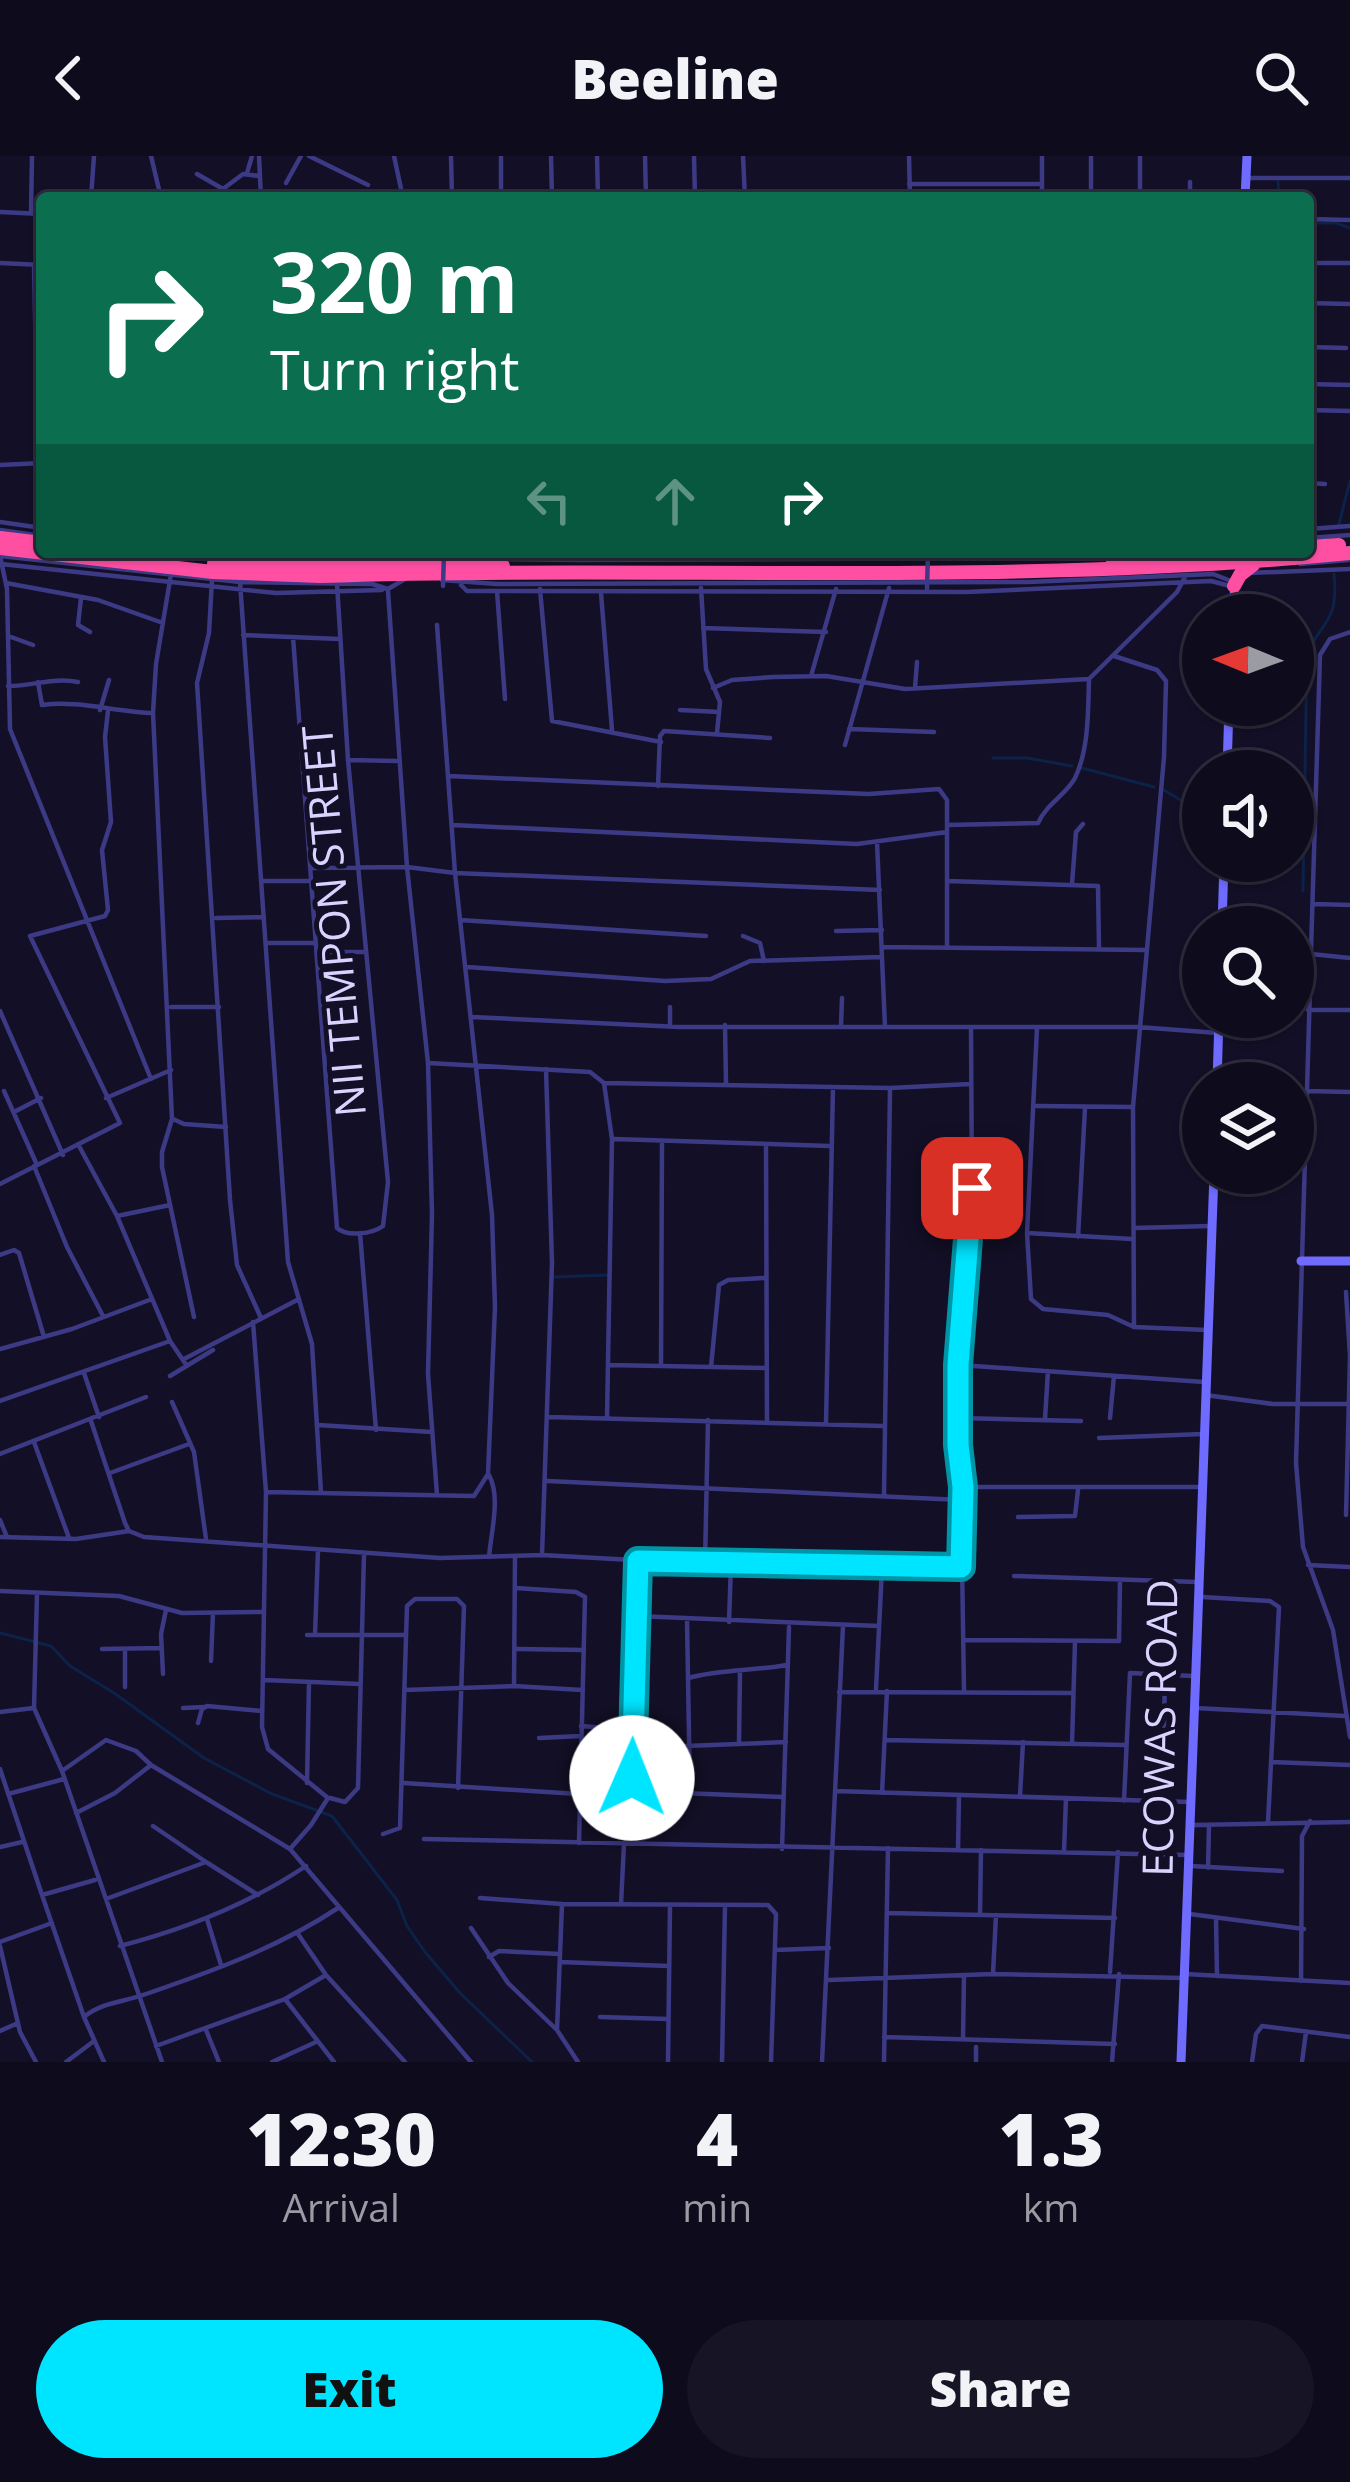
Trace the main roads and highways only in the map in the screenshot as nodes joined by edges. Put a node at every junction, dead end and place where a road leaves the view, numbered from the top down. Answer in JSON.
{"nodes":[{"id":1,"x":0,"y":530,"type":"edge"},
{"id":2,"x":36,"y":534,"type":"edge"},
{"id":3,"x":1314,"y":544,"type":"edge"},
{"id":4,"x":1350,"y":552,"type":"edge"},
{"id":5,"x":1314,"y":555,"type":"edge"},
{"id":6,"x":0,"y":556,"type":"edge"},
{"id":7,"x":170,"y":558,"type":"edge"},
{"id":8,"x":1093,"y":558,"type":"edge"},
{"id":9,"x":1193,"y":558,"type":"edge"},
{"id":10,"x":1270,"y":558,"type":"edge"},
{"id":11,"x":784,"y":559,"type":"edge"},
{"id":12,"x":1085,"y":565,"type":"edge"},
{"id":13,"x":383,"y":567,"type":"edge"},
{"id":14,"x":429,"y":567,"type":"edge"},
{"id":15,"x":1233,"y":567,"type":"edge"},
{"id":16,"x":320,"y":577,"type":"junction"},
{"id":17,"x":304,"y":584,"type":"road end"}],
"edges":[{"from":1,"to":2,"type":"highway"},
{"from":3,"to":4,"type":"highway"},
{"from":4,"to":5,"type":"highway"},
{"from":6,"to":16,"type":"highway"},
{"from":7,"to":13,"type":"highway"},
{"from":8,"to":11,"type":"highway"},
{"from":9,"to":12,"type":"highway"},
{"from":10,"to":15,"type":"highway"},
{"from":11,"to":14,"type":"highway"},
{"from":12,"to":14,"type":"highway"},
{"from":13,"to":14,"type":"highway"},
{"from":13,"to":14,"type":"highway"},
{"from":13,"to":16,"type":"highway"},
{"from":16,"to":17,"type":"highway"}]}
